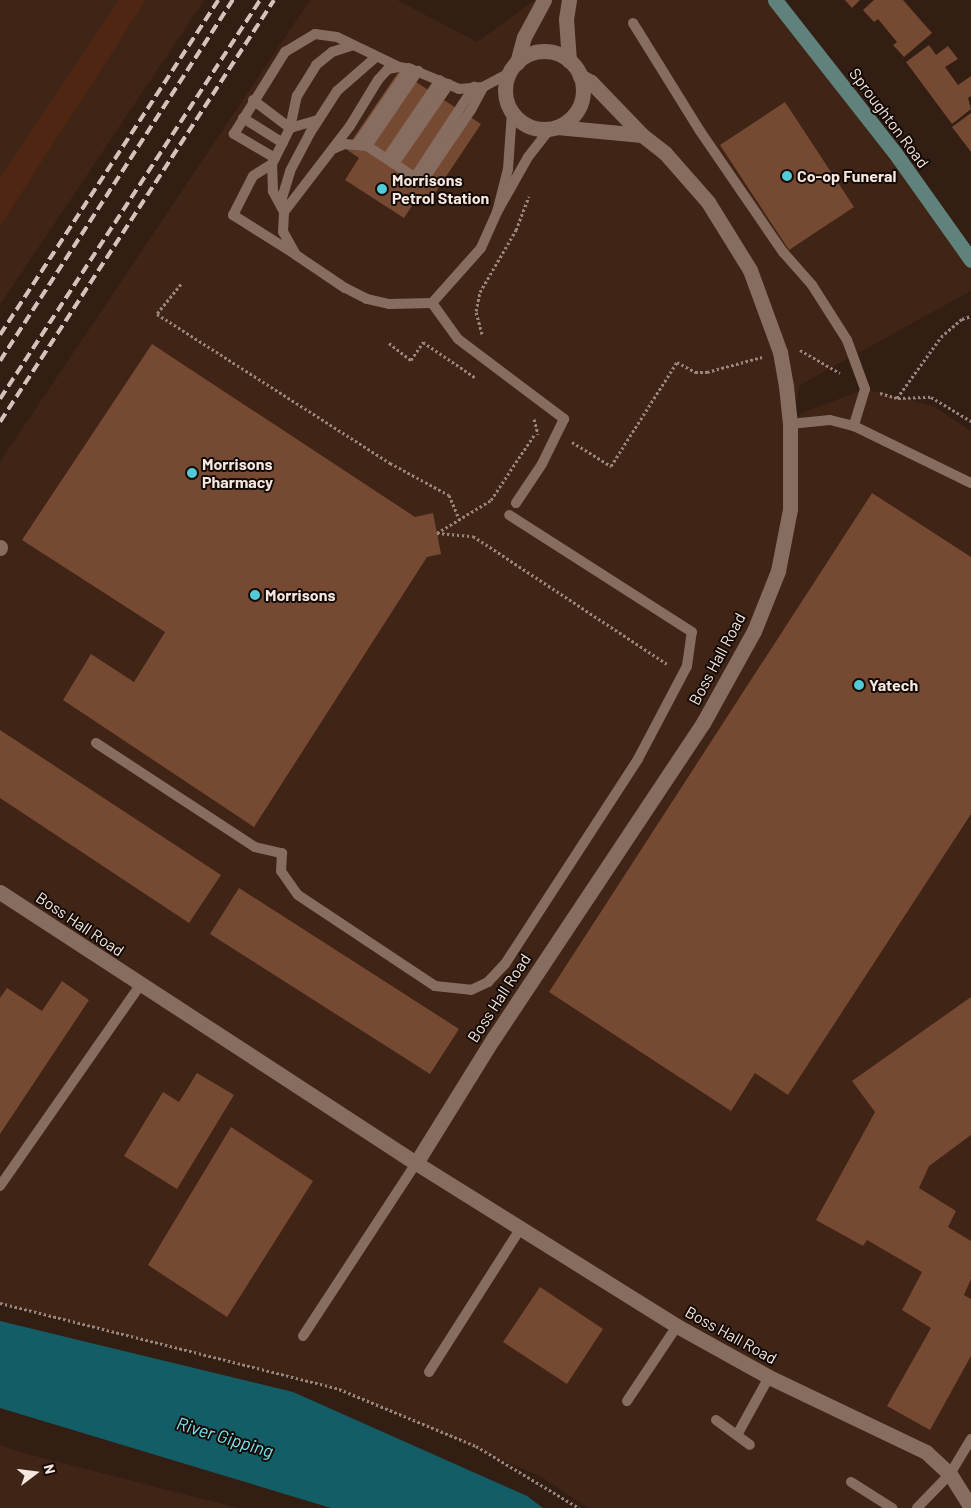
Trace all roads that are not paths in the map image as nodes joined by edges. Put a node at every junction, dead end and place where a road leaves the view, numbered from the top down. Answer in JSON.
{"nodes":[{"id":1,"x":544,"y":0,"type":"edge"},
{"id":2,"x":569,"y":0,"type":"edge"},
{"id":3,"x":775,"y":0,"type":"edge"},
{"id":4,"x":633,"y":23,"type":"dead end"},
{"id":5,"x":353,"y":45,"type":"junction"},
{"id":6,"x":376,"y":56,"type":"junction"},
{"id":7,"x":570,"y":61,"type":"junction"},
{"id":8,"x":513,"y":68,"type":"junction"},
{"id":9,"x":409,"y":69,"type":"junction"},
{"id":10,"x":580,"y":76,"type":"junction"},
{"id":11,"x":444,"y":82,"type":"junction"},
{"id":12,"x":478,"y":87,"type":"junction"},
{"id":13,"x":253,"y":100,"type":"junction"},
{"id":14,"x":512,"y":112,"type":"junction"},
{"id":15,"x":243,"y":118,"type":"junction"},
{"id":16,"x":319,"y":119,"type":"junction"},
{"id":17,"x":554,"y":127,"type":"junction"},
{"id":18,"x":290,"y":128,"type":"junction"},
{"id":19,"x":642,"y":135,"type":"junction"},
{"id":20,"x":283,"y":144,"type":"junction"},
{"id":21,"x":362,"y":145,"type":"junction"},
{"id":22,"x":332,"y":150,"type":"junction"},
{"id":23,"x":273,"y":161,"type":"junction"},
{"id":24,"x":390,"y":161,"type":"junction"},
{"id":25,"x":284,"y":212,"type":"junction"},
{"id":26,"x":497,"y":212,"type":"junction"},
{"id":27,"x":296,"y":255,"type":"junction"},
{"id":28,"x":971,"y":260,"type":"edge"},
{"id":29,"x":432,"y":303,"type":"junction"},
{"id":30,"x":790,"y":424,"type":"junction"},
{"id":31,"x":854,"y":426,"type":"junction"},
{"id":32,"x":971,"y":483,"type":"edge"},
{"id":33,"x":516,"y":503,"type":"dead end"},
{"id":34,"x":509,"y":515,"type":"dead end"},
{"id":35,"x":96,"y":743,"type":"dead end"},
{"id":36,"x":0,"y":892,"type":"edge"},
{"id":37,"x":140,"y":985,"type":"junction"},
{"id":38,"x":416,"y":1163,"type":"junction"},
{"id":39,"x":0,"y":1186,"type":"edge"},
{"id":40,"x":520,"y":1229,"type":"junction"},
{"id":41,"x":677,"y":1326,"type":"junction"},
{"id":42,"x":302,"y":1336,"type":"dead end"},
{"id":43,"x":429,"y":1372,"type":"dead end"},
{"id":44,"x":769,"y":1377,"type":"junction"},
{"id":45,"x":627,"y":1401,"type":"dead end"},
{"id":46,"x":716,"y":1420,"type":"dead end"},
{"id":47,"x":737,"y":1436,"type":"junction"},
{"id":48,"x":971,"y":1440,"type":"edge"},
{"id":49,"x":750,"y":1445,"type":"dead end"},
{"id":50,"x":950,"y":1474,"type":"junction"},
{"id":51,"x":851,"y":1482,"type":"dead end"},
{"id":52,"x":971,"y":1507,"type":"edge"},
{"id":53,"x":892,"y":1508,"type":"edge"},
{"id":54,"x":917,"y":1508,"type":"edge"}],
"edges":[{"from":1,"to":8,"type":"street"},
{"from":2,"to":7,"type":"street"},
{"from":3,"to":28,"type":"street","name":"Sproughton Road"},
{"from":4,"to":31,"type":"lane"},
{"from":5,"to":6,"type":"lane"},
{"from":5,"to":13,"type":"lane"},
{"from":5,"to":18,"type":"lane"},
{"from":6,"to":9,"type":"lane"},
{"from":6,"to":16,"type":"lane"},
{"from":7,"to":8,"type":"street"},
{"from":7,"to":10,"type":"street"},
{"from":8,"to":12,"type":"lane"},
{"from":8,"to":14,"type":"street"},
{"from":9,"to":11,"type":"lane"},
{"from":9,"to":21,"type":"lane"},
{"from":9,"to":22,"type":"lane"},
{"from":10,"to":17,"type":"street"},
{"from":10,"to":19,"type":"street","name":"Boss Hall Road"},
{"from":11,"to":12,"type":"lane"},
{"from":11,"to":24,"type":"lane"},
{"from":12,"to":24,"type":"lane"},
{"from":13,"to":15,"type":"lane"},
{"from":13,"to":18,"type":"lane"},
{"from":14,"to":17,"type":"street"},
{"from":14,"to":26,"type":"lane"},
{"from":15,"to":20,"type":"lane"},
{"from":15,"to":23,"type":"lane"},
{"from":16,"to":18,"type":"lane"},
{"from":16,"to":25,"type":"lane"},
{"from":17,"to":19,"type":"street"},
{"from":17,"to":26,"type":"lane"},
{"from":18,"to":20,"type":"lane"},
{"from":19,"to":30,"type":"street","name":"Boss Hall Road"},
{"from":20,"to":23,"type":"lane"},
{"from":21,"to":22,"type":"lane"},
{"from":21,"to":24,"type":"lane"},
{"from":22,"to":25,"type":"lane"},
{"from":23,"to":25,"type":"lane"},
{"from":23,"to":27,"type":"lane"},
{"from":25,"to":27,"type":"lane"},
{"from":26,"to":29,"type":"lane"},
{"from":27,"to":29,"type":"lane"},
{"from":29,"to":33,"type":"lane"},
{"from":30,"to":31,"type":"lane"},
{"from":30,"to":38,"type":"street","name":"Boss Hall Road"},
{"from":31,"to":32,"type":"lane"},
{"from":34,"to":35,"type":"lane"},
{"from":36,"to":37,"type":"street","name":"Boss Hall Road"},
{"from":37,"to":38,"type":"street","name":"Boss Hall Road"},
{"from":37,"to":39,"type":"lane"},
{"from":38,"to":40,"type":"street","name":"Boss Hall Road"},
{"from":38,"to":42,"type":"lane","name":"Boss Hall Road"},
{"from":40,"to":41,"type":"street","name":"Boss Hall Road"},
{"from":40,"to":43,"type":"lane"},
{"from":41,"to":44,"type":"street","name":"Boss Hall Road"},
{"from":41,"to":45,"type":"lane"},
{"from":44,"to":47,"type":"lane"},
{"from":44,"to":50,"type":"street","name":"Boss Hall Road"},
{"from":46,"to":47,"type":"lane"},
{"from":47,"to":49,"type":"lane"},
{"from":48,"to":50,"type":"lane"},
{"from":50,"to":52,"type":"street","name":"Boss Hall Road"},
{"from":50,"to":54,"type":"lane"},
{"from":51,"to":53,"type":"lane"}]}
